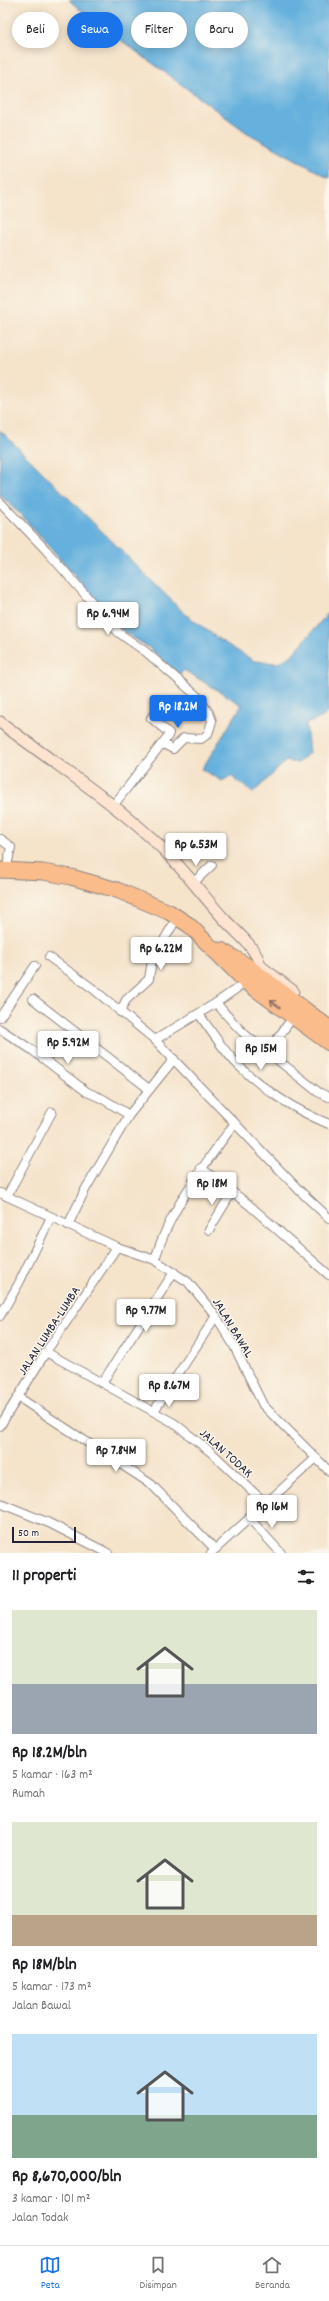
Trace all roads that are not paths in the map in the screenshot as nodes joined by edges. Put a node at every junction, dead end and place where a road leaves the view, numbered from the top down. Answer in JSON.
{"nodes":[{"id":1,"x":0,"y":502,"type":"edge"},
{"id":2,"x":159,"y":707,"type":"dead end"},
{"id":3,"x":0,"y":722,"type":"edge"},
{"id":4,"x":163,"y":744,"type":"junction"},
{"id":5,"x":112,"y":806,"type":"junction"},
{"id":6,"x":0,"y":839,"type":"edge"},
{"id":7,"x":212,"y":865,"type":"dead end"},
{"id":8,"x":3,"y":870,"type":"edge"},
{"id":9,"x":193,"y":883,"type":"junction"},
{"id":10,"x":177,"y":918,"type":"junction"},
{"id":11,"x":49,"y":958,"type":"dead end"},
{"id":12,"x":35,"y":966,"type":"dead end"},
{"id":13,"x":254,"y":974,"type":"junction"},
{"id":14,"x":33,"y":999,"type":"dead end"},
{"id":15,"x":216,"y":1003,"type":"junction"},
{"id":16,"x":120,"y":1012,"type":"junction"},
{"id":17,"x":199,"y":1014,"type":"junction"},
{"id":18,"x":0,"y":1017,"type":"edge"},
{"id":19,"x":293,"y":1017,"type":"junction"},
{"id":20,"x":329,"y":1020,"type":"edge"},
{"id":21,"x":329,"y":1028,"type":"edge"},
{"id":22,"x":0,"y":1029,"type":"edge"},
{"id":23,"x":155,"y":1040,"type":"junction"},
{"id":24,"x":329,"y":1043,"type":"edge"},
{"id":25,"x":269,"y":1050,"type":"junction"},
{"id":26,"x":174,"y":1059,"type":"junction"},
{"id":27,"x":149,"y":1089,"type":"junction"},
{"id":28,"x":329,"y":1097,"type":"edge"},
{"id":29,"x":52,"y":1112,"type":"dead end"},
{"id":30,"x":129,"y":1115,"type":"junction"},
{"id":31,"x":235,"y":1123,"type":"junction"},
{"id":32,"x":329,"y":1124,"type":"edge"},
{"id":33,"x":201,"y":1168,"type":"junction"},
{"id":34,"x":232,"y":1192,"type":"junction"},
{"id":35,"x":4,"y":1194,"type":"edge"},
{"id":36,"x":51,"y":1217,"type":"junction"},
{"id":37,"x":329,"y":1218,"type":"edge"},
{"id":38,"x":68,"y":1225,"type":"junction"},
{"id":39,"x":209,"y":1230,"type":"dead end"},
{"id":40,"x":117,"y":1247,"type":"junction"},
{"id":41,"x":154,"y":1260,"type":"junction"},
{"id":42,"x":174,"y":1272,"type":"junction"},
{"id":43,"x":329,"y":1275,"type":"edge"},
{"id":44,"x":0,"y":1316,"type":"edge"},
{"id":45,"x":216,"y":1316,"type":"junction"},
{"id":46,"x":46,"y":1352,"type":"junction"},
{"id":47,"x":102,"y":1383,"type":"junction"},
{"id":48,"x":18,"y":1398,"type":"junction"},
{"id":49,"x":154,"y":1411,"type":"junction"},
{"id":50,"x":0,"y":1425,"type":"edge"},
{"id":51,"x":315,"y":1459,"type":"junction"},
{"id":52,"x":329,"y":1471,"type":"edge"},
{"id":53,"x":0,"y":1503,"type":"edge"},
{"id":54,"x":265,"y":1503,"type":"junction"},
{"id":55,"x":249,"y":1518,"type":"junction"},
{"id":56,"x":212,"y":1551,"type":"edge"},
{"id":57,"x":108,"y":1553,"type":"edge"},
{"id":58,"x":281,"y":1553,"type":"edge"}],
"edges":[{"from":1,"to":4,"type":"street"},
{"from":2,"to":4,"type":"street"},
{"from":3,"to":5,"type":"street"},
{"from":4,"to":5,"type":"street"},
{"from":5,"to":9,"type":"street"},
{"from":6,"to":8,"type":"street"},
{"from":7,"to":9,"type":"street"},
{"from":8,"to":10,"type":"highway"},
{"from":9,"to":13,"type":"street"},
{"from":10,"to":13,"type":"highway"},
{"from":10,"to":16,"type":"street"},
{"from":11,"to":16,"type":"street"},
{"from":12,"to":18,"type":"street"},
{"from":13,"to":15,"type":"street"},
{"from":19,"to":13,"type":"highway","one_way":true},
{"from":13,"to":20,"type":"street"},
{"from":13,"to":21,"type":"highway"},
{"from":14,"to":27,"type":"street"},
{"from":15,"to":17,"type":"street"},
{"from":15,"to":25,"type":"street"},
{"from":16,"to":23,"type":"street"},
{"from":17,"to":23,"type":"street"},
{"from":17,"to":32,"type":"street"},
{"from":19,"to":24,"type":"highway"},
{"from":19,"to":25,"type":"street"},
{"from":22,"to":30,"type":"street"},
{"from":23,"to":26,"type":"street"},
{"from":25,"to":28,"type":"street"},
{"from":26,"to":27,"type":"street"},
{"from":26,"to":31,"type":"street"},
{"from":27,"to":30,"type":"street"},
{"from":29,"to":35,"type":"street"},
{"from":30,"to":38,"type":"street"},
{"from":31,"to":33,"type":"street"},
{"from":31,"to":37,"type":"street"},
{"from":33,"to":34,"type":"street"},
{"from":33,"to":41,"type":"street"},
{"from":34,"to":39,"type":"street"},
{"from":34,"to":43,"type":"street"},
{"from":35,"to":36,"type":"street","name":"JALAN BAWAL"},
{"from":36,"to":38,"type":"street","name":"JALAN BAWAL"},
{"from":36,"to":44,"type":"street"},
{"from":38,"to":40,"type":"street","name":"JALAN BAWAL"},
{"from":40,"to":41,"type":"street","name":"JALAN BAWAL"},
{"from":40,"to":46,"type":"street","name":"JALAN LUMBA-LUMBA"},
{"from":41,"to":42,"type":"street","name":"JALAN BAWAL"},
{"from":42,"to":45,"type":"street","name":"JALAN BAWAL"},
{"from":42,"to":47,"type":"street"},
{"from":45,"to":49,"type":"street"},
{"from":45,"to":51,"type":"street","name":"JALAN BAWAL"},
{"from":46,"to":47,"type":"street","name":"JALAN TODAK"},
{"from":46,"to":48,"type":"street","name":"JALAN LUMBA-LUMBA"},
{"from":47,"to":49,"type":"street","name":"JALAN TODAK"},
{"from":48,"to":50,"type":"street","name":"JALAN LUMBA-LUMBA"},
{"from":48,"to":56,"type":"street"},
{"from":49,"to":54,"type":"street","name":"JALAN TODAK"},
{"from":51,"to":52,"type":"street","name":"JALAN BAWAL"},
{"from":51,"to":54,"type":"street"},
{"from":53,"to":57,"type":"street"},
{"from":54,"to":55,"type":"street"},
{"from":55,"to":56,"type":"street"},
{"from":55,"to":58,"type":"street"}]}
